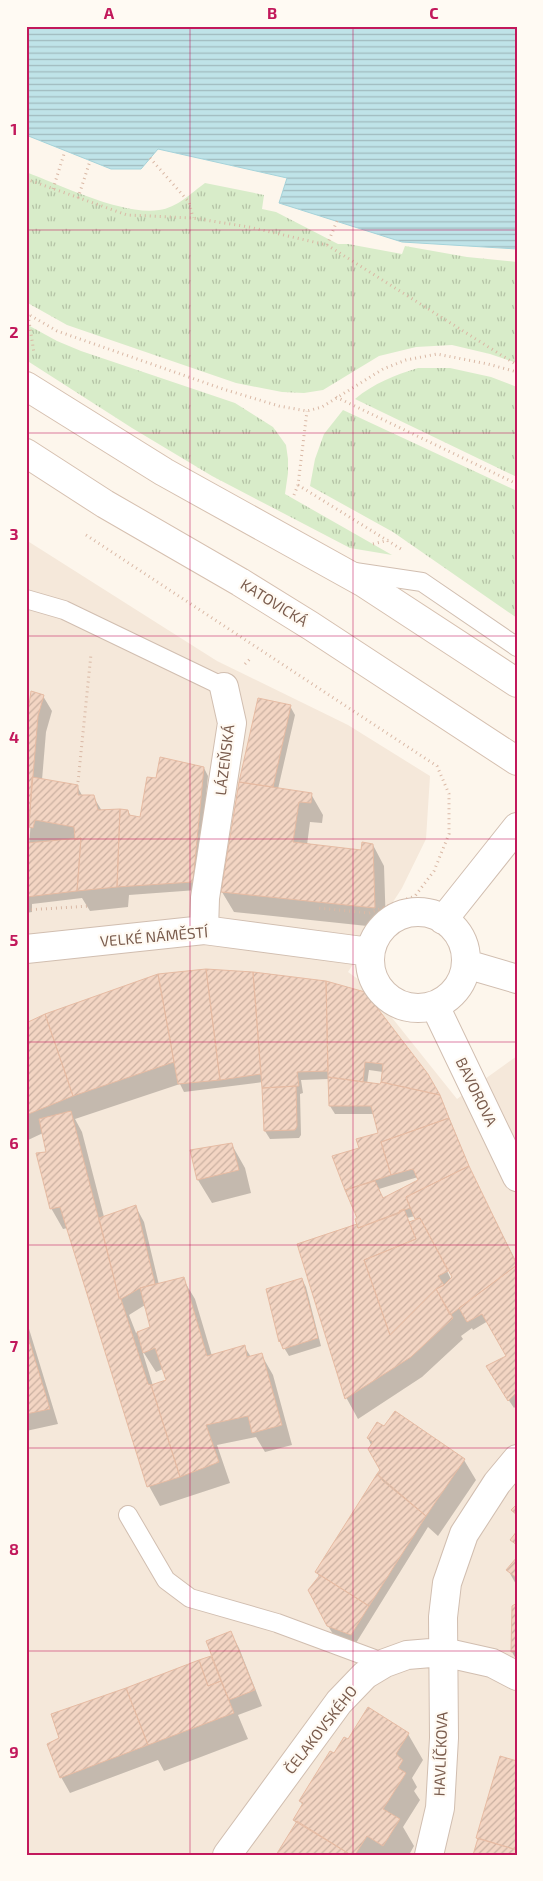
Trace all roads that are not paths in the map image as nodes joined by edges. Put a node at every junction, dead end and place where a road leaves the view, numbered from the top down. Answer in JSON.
{"nodes":[{"id":1,"x":26,"y":386,"type":"edge"},
{"id":2,"x":26,"y":453,"type":"edge"},
{"id":3,"x":342,"y":570,"type":"junction"},
{"id":4,"x":26,"y":598,"type":"edge"},
{"id":5,"x":517,"y":647,"type":"edge"},
{"id":6,"x":517,"y":683,"type":"edge"},
{"id":7,"x":224,"y":687,"type":"joint"},
{"id":8,"x":517,"y":761,"type":"edge"},
{"id":9,"x":517,"y":827,"type":"edge"},
{"id":10,"x":443,"y":920,"type":"junction"},
{"id":11,"x":204,"y":930,"type":"junction"},
{"id":12,"x":26,"y":949,"type":"edge"},
{"id":13,"x":370,"y":952,"type":"junction"},
{"id":14,"x":466,"y":964,"type":"junction"},
{"id":15,"x":517,"y":980,"type":"edge"},
{"id":16,"x":435,"y":1006,"type":"junction"},
{"id":17,"x":517,"y":1177,"type":"edge"},
{"id":18,"x":517,"y":1459,"type":"edge"},
{"id":19,"x":128,"y":1515,"type":"dead end"},
{"id":20,"x":443,"y":1652,"type":"junction"},
{"id":21,"x":385,"y":1663,"type":"junction"},
{"id":22,"x":517,"y":1676,"type":"edge"},
{"id":23,"x":226,"y":1855,"type":"edge"},
{"id":24,"x":429,"y":1855,"type":"edge"}],
"edges":[{"from":1,"to":3,"type":"street"},
{"from":2,"to":8,"type":"street","name":"KATOVICKÁ"},
{"from":3,"to":5,"type":"lane"},
{"from":3,"to":6,"type":"street"},
{"from":4,"to":7,"type":"lane","name":"LÁZEŇSKÁ"},
{"from":7,"to":11,"type":"street","name":"LÁZEŇSKÁ"},
{"from":9,"to":10,"type":"street"},
{"from":10,"to":13,"type":"street"},
{"from":10,"to":14,"type":"street"},
{"from":11,"to":12,"type":"street","name":"VELKÉ NÁMĚSTÍ"},
{"from":11,"to":13,"type":"street","name":"VELKÉ NÁMĚSTÍ"},
{"from":13,"to":16,"type":"street"},
{"from":14,"to":15,"type":"street"},
{"from":14,"to":16,"type":"street"},
{"from":16,"to":17,"type":"street","name":"BAVOROVA"},
{"from":18,"to":20,"type":"street"},
{"from":19,"to":21,"type":"lane"},
{"from":20,"to":21,"type":"street","name":"ČELAKOVSKÉHO"},
{"from":20,"to":22,"type":"street","name":"ČELAKOVSKÉHO"},
{"from":20,"to":24,"type":"street","name":"HAVLÍČKOVA"},
{"from":21,"to":23,"type":"street","name":"ČELAKOVSKÉHO"}]}
